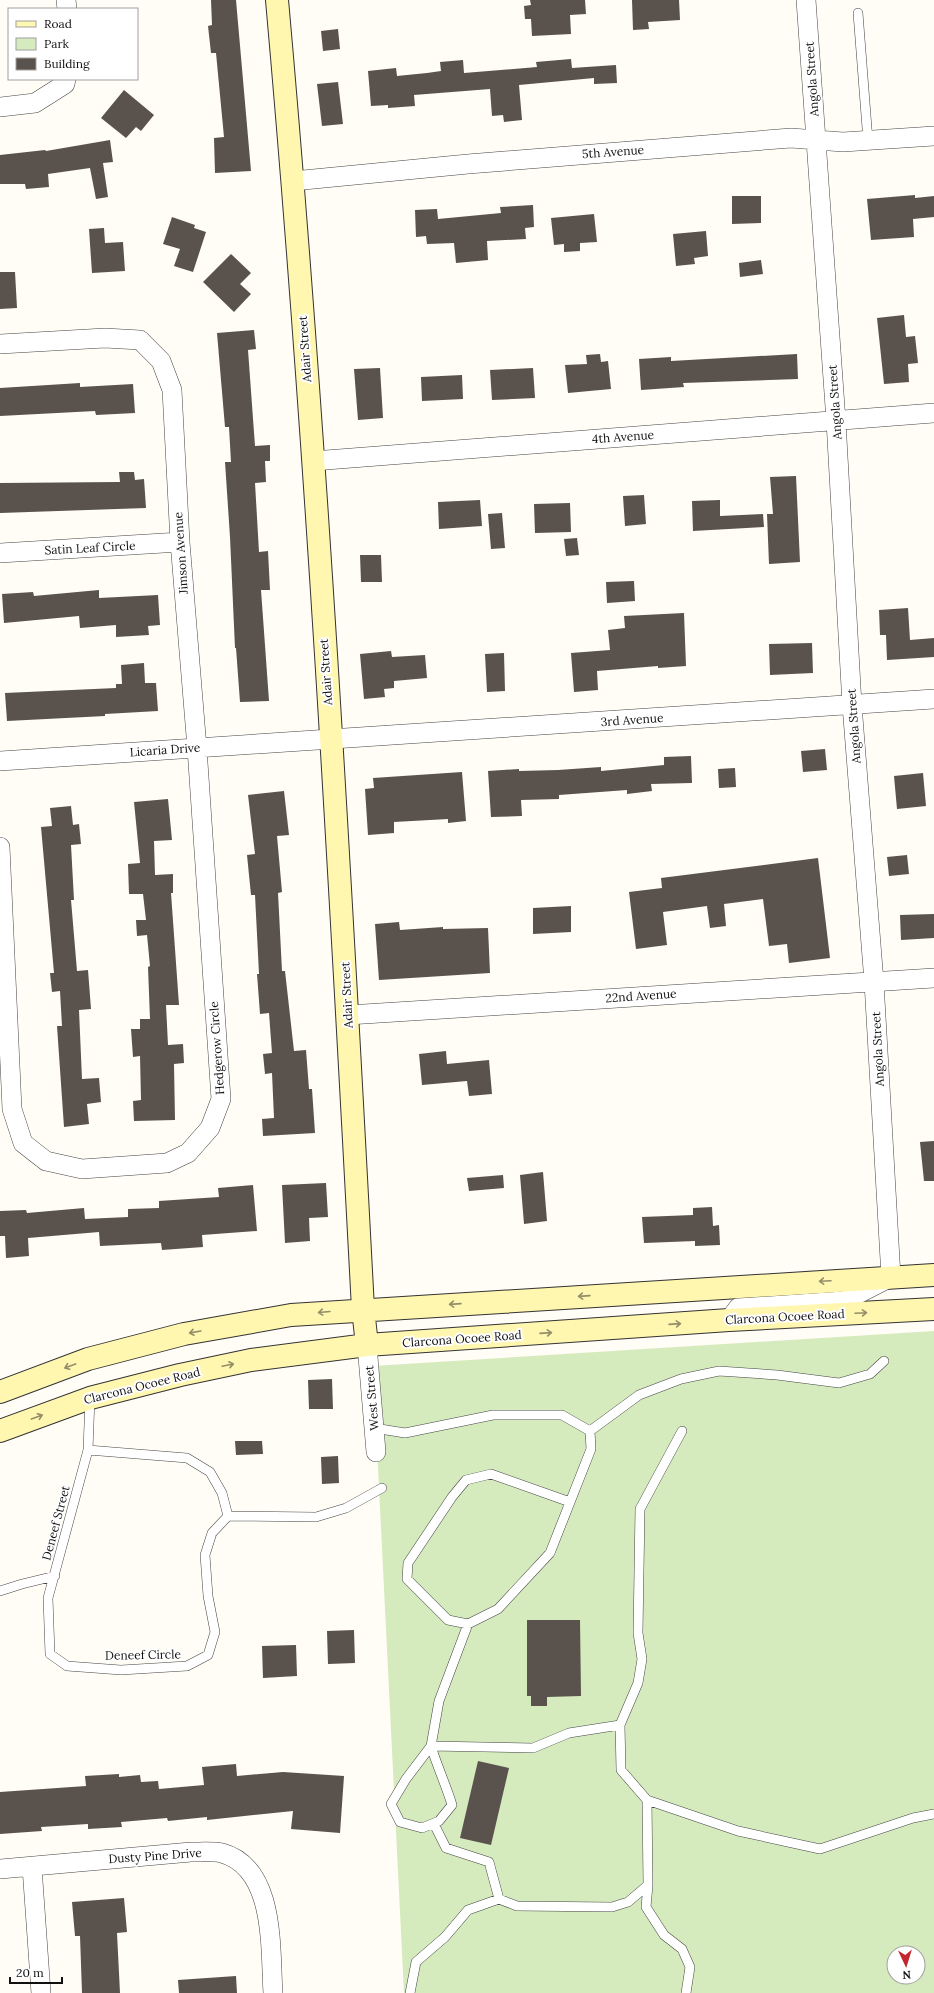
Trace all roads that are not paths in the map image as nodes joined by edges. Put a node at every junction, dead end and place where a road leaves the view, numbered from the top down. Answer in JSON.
{"nodes":[{"id":1,"x":277,"y":0,"type":"edge"},
{"id":2,"x":806,"y":0,"type":"edge"},
{"id":3,"x":858,"y":13,"type":"dead end"},
{"id":4,"x":66,"y":80,"type":"edge"},
{"id":5,"x":0,"y":107,"type":"edge"},
{"id":6,"x":934,"y":136,"type":"edge"},
{"id":7,"x":817,"y":139,"type":"junction"},
{"id":8,"x":868,"y":141,"type":"junction"},
{"id":9,"x":293,"y":181,"type":"junction"},
{"id":10,"x":0,"y":344,"type":"edge"},
{"id":11,"x":934,"y":413,"type":"edge"},
{"id":12,"x":836,"y":421,"type":"junction"},
{"id":13,"x":313,"y":461,"type":"junction"},
{"id":14,"x":180,"y":542,"type":"junction"},
{"id":15,"x":0,"y":553,"type":"edge"},
{"id":16,"x":934,"y":699,"type":"edge"},
{"id":17,"x":852,"y":705,"type":"junction"},
{"id":18,"x":331,"y":740,"type":"junction"},
{"id":19,"x":197,"y":748,"type":"junction"},
{"id":20,"x":0,"y":761,"type":"edge"},
{"id":21,"x":0,"y":847,"type":"edge"},
{"id":22,"x":934,"y":978,"type":"edge"},
{"id":23,"x":874,"y":982,"type":"junction"},
{"id":24,"x":348,"y":1015,"type":"junction"},
{"id":25,"x":934,"y":1275,"type":"edge"},
{"id":26,"x":891,"y":1277,"type":"junction"},
{"id":27,"x":934,"y":1309,"type":"edge"},
{"id":28,"x":363,"y":1310,"type":"junction"},
{"id":29,"x":729,"y":1320,"type":"junction"},
{"id":30,"x":367,"y":1345,"type":"junction"},
{"id":31,"x":884,"y":1361,"type":"dead end"},
{"id":32,"x":0,"y":1392,"type":"edge"},
{"id":33,"x":90,"y":1398,"type":"junction"},
{"id":34,"x":374,"y":1428,"type":"junction"},
{"id":35,"x":0,"y":1431,"type":"edge"},
{"id":36,"x":590,"y":1431,"type":"junction"},
{"id":37,"x":682,"y":1431,"type":"dead end"},
{"id":38,"x":88,"y":1450,"type":"junction"},
{"id":39,"x":376,"y":1452,"type":"dead end"},
{"id":40,"x":382,"y":1488,"type":"dead end"},
{"id":41,"x":570,"y":1502,"type":"junction"},
{"id":42,"x":228,"y":1516,"type":"junction"},
{"id":43,"x":55,"y":1576,"type":"junction"},
{"id":44,"x":0,"y":1591,"type":"edge"},
{"id":45,"x":468,"y":1624,"type":"junction"},
{"id":46,"x":50,"y":1654,"type":"joint"},
{"id":47,"x":620,"y":1725,"type":"junction"},
{"id":48,"x":431,"y":1746,"type":"junction"},
{"id":49,"x":647,"y":1800,"type":"junction"},
{"id":50,"x":934,"y":1814,"type":"edge"},
{"id":51,"x":434,"y":1824,"type":"junction"},
{"id":52,"x":32,"y":1867,"type":"junction"},
{"id":53,"x":0,"y":1869,"type":"edge"},
{"id":54,"x":648,"y":1885,"type":"junction"},
{"id":55,"x":499,"y":1899,"type":"junction"},
{"id":56,"x":41,"y":1993,"type":"edge"},
{"id":57,"x":273,"y":1993,"type":"edge"},
{"id":58,"x":410,"y":1993,"type":"edge"},
{"id":59,"x":686,"y":1993,"type":"edge"}],
"edges":[{"from":1,"to":9,"type":"street","name":"Adair Street"},
{"from":2,"to":7,"type":"street","name":"Angola Street"},
{"from":3,"to":8,"type":"lane"},
{"from":4,"to":5,"type":"street"},
{"from":6,"to":8,"type":"street","name":"5th Avenue"},
{"from":7,"to":8,"type":"street","name":"5th Avenue"},
{"from":7,"to":9,"type":"street","name":"5th Avenue"},
{"from":7,"to":12,"type":"street","name":"Angola Street"},
{"from":9,"to":13,"type":"street","name":"Adair Street"},
{"from":10,"to":14,"type":"street","name":"Jimson Avenue"},
{"from":11,"to":12,"type":"street","name":"4th Avenue"},
{"from":12,"to":13,"type":"street","name":"4th Avenue"},
{"from":12,"to":17,"type":"street","name":"Angola Street"},
{"from":13,"to":18,"type":"street","name":"Adair Street"},
{"from":14,"to":15,"type":"street","name":"Satin Leaf Circle"},
{"from":14,"to":19,"type":"street","name":"Jimson Avenue"},
{"from":16,"to":17,"type":"street","name":"3rd Avenue"},
{"from":17,"to":18,"type":"street","name":"3rd Avenue"},
{"from":17,"to":23,"type":"street","name":"Angola Street"},
{"from":18,"to":19,"type":"street","name":"Licaria Drive"},
{"from":18,"to":24,"type":"street","name":"Adair Street"},
{"from":19,"to":20,"type":"street","name":"Licaria Drive"},
{"from":19,"to":21,"type":"street","name":"Hedgerow Circle"},
{"from":22,"to":23,"type":"street","name":"22nd Avenue"},
{"from":23,"to":24,"type":"street","name":"22nd Avenue"},
{"from":23,"to":26,"type":"street","name":"Angola Street"},
{"from":24,"to":28,"type":"street","name":"Adair Street"},
{"from":25,"to":26,"type":"street"},
{"from":26,"to":28,"type":"street","one_way":true},
{"from":26,"to":29,"type":"street"},
{"from":29,"to":27,"type":"street","name":"Clarcona Ocoee Road","one_way":true},
{"from":28,"to":30,"type":"street","name":"Adair Street"},
{"from":28,"to":32,"type":"street","one_way":true},
{"from":30,"to":29,"type":"street","name":"Clarcona Ocoee Road","one_way":true},
{"from":33,"to":30,"type":"street","name":"Clarcona Ocoee Road","one_way":true},
{"from":30,"to":34,"type":"street","name":"West Street"},
{"from":31,"to":36,"type":"lane"},
{"from":35,"to":33,"type":"street","name":"Clarcona Ocoee Road","one_way":true},
{"from":33,"to":38,"type":"lane","name":"Deneef Street"},
{"from":34,"to":36,"type":"lane"},
{"from":34,"to":39,"type":"street","name":"West Street"},
{"from":36,"to":41,"type":"lane"},
{"from":37,"to":47,"type":"lane"},
{"from":38,"to":42,"type":"lane"},
{"from":38,"to":43,"type":"lane","name":"Deneef Street"},
{"from":40,"to":42,"type":"lane"},
{"from":41,"to":45,"type":"lane"},
{"from":41,"to":45,"type":"lane"},
{"from":42,"to":46,"type":"lane","name":"Deneef Circle"},
{"from":43,"to":44,"type":"lane"},
{"from":43,"to":46,"type":"lane","name":"Deneef Street"},
{"from":45,"to":48,"type":"lane"},
{"from":47,"to":48,"type":"lane"},
{"from":47,"to":49,"type":"lane"},
{"from":48,"to":51,"type":"lane"},
{"from":48,"to":51,"type":"lane"},
{"from":49,"to":50,"type":"lane"},
{"from":49,"to":54,"type":"lane"},
{"from":51,"to":55,"type":"lane"},
{"from":52,"to":53,"type":"street","name":"Dusty Pine Drive"},
{"from":52,"to":56,"type":"street"},
{"from":52,"to":57,"type":"street","name":"Dusty Pine Drive"},
{"from":54,"to":55,"type":"lane"},
{"from":54,"to":59,"type":"lane"},
{"from":55,"to":58,"type":"lane"}]}
